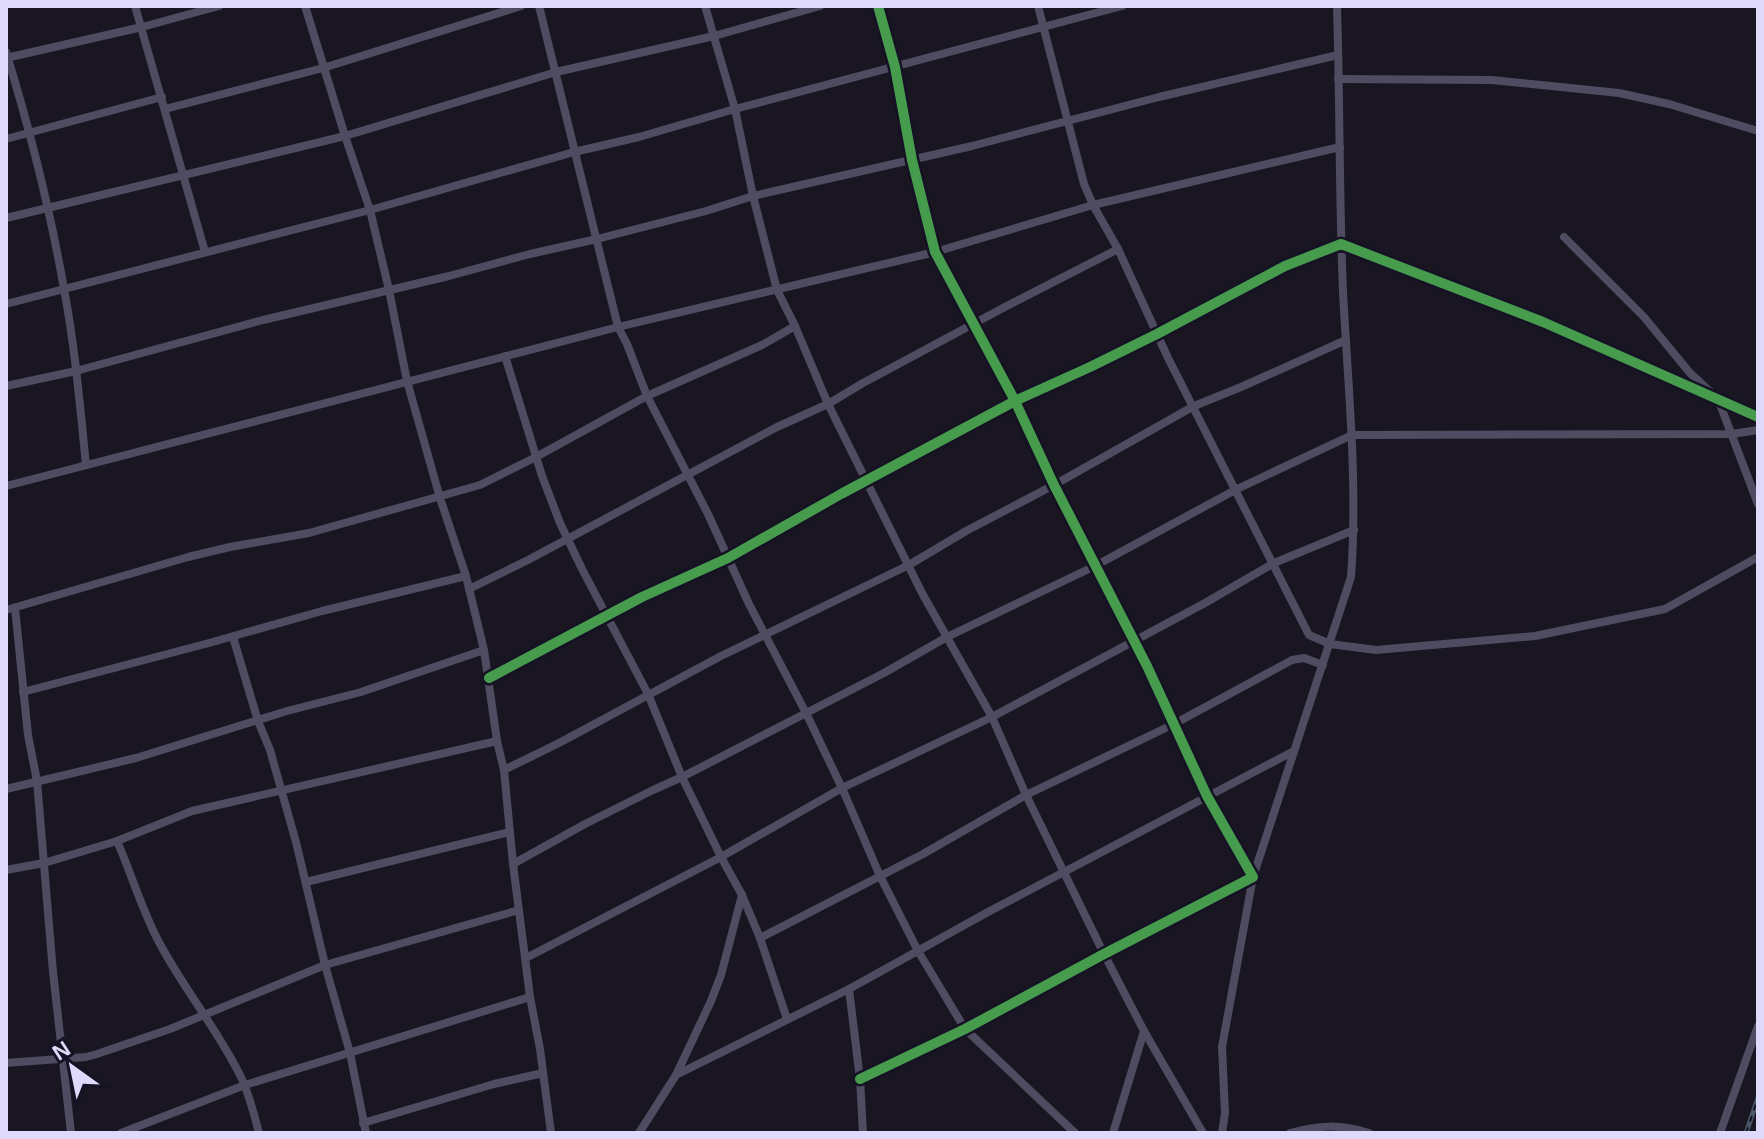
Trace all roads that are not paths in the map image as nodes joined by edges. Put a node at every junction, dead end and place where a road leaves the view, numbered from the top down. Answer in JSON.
{"nodes":[{"id":1,"x":135,"y":6,"type":"edge"},
{"id":2,"x":219,"y":6,"type":"edge"},
{"id":3,"x":305,"y":6,"type":"edge"},
{"id":4,"x":521,"y":6,"type":"edge"},
{"id":5,"x":539,"y":6,"type":"edge"},
{"id":6,"x":705,"y":6,"type":"edge"},
{"id":7,"x":820,"y":6,"type":"edge"},
{"id":8,"x":878,"y":6,"type":"edge"},
{"id":9,"x":1038,"y":6,"type":"edge"},
{"id":10,"x":1122,"y":6,"type":"edge"},
{"id":11,"x":1337,"y":6,"type":"edge"},
{"id":12,"x":142,"y":27,"type":"junction"},
{"id":13,"x":1044,"y":28,"type":"junction"},
{"id":14,"x":714,"y":36,"type":"junction"},
{"id":15,"x":1338,"y":55,"type":"junction"},
{"id":16,"x":7,"y":56,"type":"edge"},
{"id":17,"x":895,"y":67,"type":"junction"},
{"id":18,"x":323,"y":68,"type":"junction"},
{"id":19,"x":556,"y":72,"type":"junction"},
{"id":20,"x":1338,"y":79,"type":"junction"},
{"id":21,"x":162,"y":97,"type":"junction"},
{"id":22,"x":165,"y":109,"type":"junction"},
{"id":23,"x":735,"y":109,"type":"junction"},
{"id":24,"x":1068,"y":120,"type":"junction"},
{"id":25,"x":1758,"y":131,"type":"edge"},
{"id":26,"x":29,"y":133,"type":"junction"},
{"id":27,"x":345,"y":136,"type":"junction"},
{"id":28,"x":6,"y":139,"type":"edge"},
{"id":29,"x":1340,"y":147,"type":"junction"},
{"id":30,"x":574,"y":152,"type":"junction"},
{"id":31,"x":912,"y":160,"type":"junction"},
{"id":32,"x":183,"y":176,"type":"junction"},
{"id":33,"x":753,"y":196,"type":"junction"},
{"id":34,"x":1093,"y":205,"type":"junction"},
{"id":35,"x":48,"y":208,"type":"junction"},
{"id":36,"x":370,"y":210,"type":"junction"},
{"id":37,"x":6,"y":218,"type":"edge"},
{"id":38,"x":1564,"y":237,"type":"dead end"},
{"id":39,"x":597,"y":239,"type":"junction"},
{"id":40,"x":1341,"y":244,"type":"junction"},
{"id":41,"x":1118,"y":249,"type":"junction"},
{"id":42,"x":205,"y":252,"type":"junction"},
{"id":43,"x":935,"y":252,"type":"junction"},
{"id":44,"x":64,"y":289,"type":"junction"},
{"id":45,"x":389,"y":290,"type":"junction"},
{"id":46,"x":777,"y":290,"type":"junction"},
{"id":47,"x":6,"y":304,"type":"edge"},
{"id":48,"x":974,"y":325,"type":"junction"},
{"id":49,"x":795,"y":326,"type":"junction"},
{"id":50,"x":618,"y":327,"type":"junction"},
{"id":51,"x":1157,"y":334,"type":"junction"},
{"id":52,"x":1346,"y":340,"type":"junction"},
{"id":53,"x":505,"y":356,"type":"junction"},
{"id":54,"x":76,"y":371,"type":"junction"},
{"id":55,"x":407,"y":381,"type":"junction"},
{"id":56,"x":6,"y":386,"type":"edge"},
{"id":57,"x":647,"y":396,"type":"junction"},
{"id":58,"x":1718,"y":399,"type":"junction"},
{"id":59,"x":1015,"y":401,"type":"junction"},
{"id":60,"x":828,"y":404,"type":"junction"},
{"id":61,"x":1194,"y":406,"type":"junction"},
{"id":62,"x":1758,"y":417,"type":"edge"},
{"id":63,"x":1758,"y":430,"type":"edge"},
{"id":64,"x":1732,"y":434,"type":"junction"},
{"id":65,"x":1352,"y":435,"type":"junction"},
{"id":66,"x":536,"y":457,"type":"junction"},
{"id":67,"x":86,"y":465,"type":"junction"},
{"id":68,"x":688,"y":474,"type":"junction"},
{"id":69,"x":867,"y":481,"type":"junction"},
{"id":70,"x":1054,"y":485,"type":"junction"},
{"id":71,"x":6,"y":486,"type":"edge"},
{"id":72,"x":1237,"y":489,"type":"junction"},
{"id":73,"x":440,"y":498,"type":"junction"},
{"id":74,"x":1758,"y":504,"type":"edge"},
{"id":75,"x":1354,"y":530,"type":"junction"},
{"id":76,"x":567,"y":539,"type":"junction"},
{"id":77,"x":1758,"y":557,"type":"edge"},
{"id":78,"x":728,"y":558,"type":"junction"},
{"id":79,"x":1274,"y":563,"type":"junction"},
{"id":80,"x":909,"y":565,"type":"junction"},
{"id":81,"x":1095,"y":566,"type":"junction"},
{"id":82,"x":466,"y":576,"type":"junction"},
{"id":83,"x":469,"y":589,"type":"junction"},
{"id":84,"x":11,"y":609,"type":"edge"},
{"id":85,"x":607,"y":617,"type":"junction"},
{"id":86,"x":765,"y":635,"type":"junction"},
{"id":87,"x":233,"y":637,"type":"junction"},
{"id":88,"x":947,"y":637,"type":"junction"},
{"id":89,"x":1134,"y":641,"type":"junction"},
{"id":90,"x":1330,"y":644,"type":"junction"},
{"id":91,"x":484,"y":650,"type":"junction"},
{"id":92,"x":1323,"y":665,"type":"junction"},
{"id":93,"x":489,"y":678,"type":"junction"},
{"id":94,"x":23,"y":692,"type":"junction"},
{"id":95,"x":648,"y":694,"type":"junction"},
{"id":96,"x":806,"y":713,"type":"junction"},
{"id":97,"x":992,"y":717,"type":"junction"},
{"id":98,"x":258,"y":721,"type":"junction"},
{"id":99,"x":1174,"y":724,"type":"junction"},
{"id":100,"x":497,"y":741,"type":"junction"},
{"id":101,"x":1294,"y":751,"type":"junction"},
{"id":102,"x":504,"y":770,"type":"junction"},
{"id":103,"x":682,"y":777,"type":"junction"},
{"id":104,"x":37,"y":781,"type":"junction"},
{"id":105,"x":842,"y":788,"type":"junction"},
{"id":106,"x":6,"y":789,"type":"edge"},
{"id":107,"x":282,"y":791,"type":"junction"},
{"id":108,"x":1026,"y":795,"type":"junction"},
{"id":109,"x":1207,"y":796,"type":"junction"},
{"id":110,"x":510,"y":832,"type":"junction"},
{"id":111,"x":117,"y":841,"type":"junction"},
{"id":112,"x":721,"y":857,"type":"junction"},
{"id":113,"x":44,"y":863,"type":"junction"},
{"id":114,"x":513,"y":864,"type":"junction"},
{"id":115,"x":6,"y":870,"type":"edge"},
{"id":116,"x":1065,"y":873,"type":"junction"},
{"id":117,"x":880,"y":876,"type":"junction"},
{"id":118,"x":1253,"y":877,"type":"junction"},
{"id":119,"x":306,"y":882,"type":"junction"},
{"id":120,"x":742,"y":895,"type":"junction"},
{"id":121,"x":519,"y":910,"type":"junction"},
{"id":122,"x":760,"y":938,"type":"junction"},
{"id":123,"x":918,"y":951,"type":"junction"},
{"id":124,"x":1104,"y":954,"type":"junction"},
{"id":125,"x":526,"y":958,"type":"junction"},
{"id":126,"x":325,"y":965,"type":"junction"},
{"id":127,"x":849,"y":989,"type":"junction"},
{"id":128,"x":530,"y":997,"type":"junction"},
{"id":129,"x":204,"y":1015,"type":"junction"},
{"id":130,"x":787,"y":1019,"type":"junction"},
{"id":131,"x":1758,"y":1026,"type":"edge"},
{"id":132,"x":965,"y":1029,"type":"junction"},
{"id":133,"x":1144,"y":1031,"type":"junction"},
{"id":134,"x":350,"y":1053,"type":"junction"},
{"id":135,"x":63,"y":1059,"type":"junction"},
{"id":136,"x":6,"y":1063,"type":"edge"},
{"id":137,"x":543,"y":1073,"type":"junction"},
{"id":138,"x":676,"y":1075,"type":"junction"},
{"id":139,"x":860,"y":1079,"type":"junction"},
{"id":140,"x":245,"y":1085,"type":"junction"},
{"id":141,"x":363,"y":1123,"type":"junction"},
{"id":142,"x":71,"y":1133,"type":"edge"},
{"id":143,"x":123,"y":1133,"type":"edge"},
{"id":144,"x":259,"y":1133,"type":"edge"},
{"id":145,"x":366,"y":1133,"type":"edge"},
{"id":146,"x":551,"y":1133,"type":"edge"},
{"id":147,"x":639,"y":1133,"type":"edge"},
{"id":148,"x":863,"y":1133,"type":"edge"},
{"id":149,"x":1075,"y":1133,"type":"edge"},
{"id":150,"x":1113,"y":1133,"type":"edge"},
{"id":151,"x":1203,"y":1133,"type":"edge"},
{"id":152,"x":1222,"y":1133,"type":"edge"},
{"id":153,"x":1290,"y":1133,"type":"edge"},
{"id":154,"x":1369,"y":1133,"type":"edge"},
{"id":155,"x":1720,"y":1133,"type":"edge"}],
"edges":[{"from":1,"to":12,"type":"street"},
{"from":2,"to":12,"type":"street"},
{"from":3,"to":18,"type":"street"},
{"from":4,"to":18,"type":"street"},
{"from":5,"to":19,"type":"street"},
{"from":6,"to":14,"type":"street"},
{"from":7,"to":14,"type":"street"},
{"from":8,"to":17,"type":"street"},
{"from":9,"to":13,"type":"street"},
{"from":10,"to":13,"type":"street"},
{"from":11,"to":15,"type":"street"},
{"from":12,"to":16,"type":"street"},
{"from":12,"to":21,"type":"street"},
{"from":13,"to":17,"type":"street"},
{"from":13,"to":24,"type":"street"},
{"from":14,"to":19,"type":"street"},
{"from":14,"to":23,"type":"street"},
{"from":15,"to":20,"type":"street"},
{"from":15,"to":24,"type":"street"},
{"from":16,"to":26,"type":"street"},
{"from":17,"to":23,"type":"street"},
{"from":17,"to":31,"type":"street"},
{"from":18,"to":22,"type":"street"},
{"from":18,"to":27,"type":"street"},
{"from":19,"to":27,"type":"street"},
{"from":19,"to":30,"type":"street"},
{"from":20,"to":25,"type":"street"},
{"from":20,"to":29,"type":"street"},
{"from":21,"to":22,"type":"street"},
{"from":21,"to":26,"type":"street"},
{"from":22,"to":32,"type":"street"},
{"from":23,"to":30,"type":"street"},
{"from":23,"to":33,"type":"street"},
{"from":24,"to":31,"type":"street"},
{"from":24,"to":34,"type":"street"},
{"from":26,"to":28,"type":"street"},
{"from":26,"to":35,"type":"street"},
{"from":27,"to":32,"type":"street"},
{"from":27,"to":36,"type":"street"},
{"from":29,"to":34,"type":"street"},
{"from":29,"to":40,"type":"street"},
{"from":30,"to":36,"type":"street"},
{"from":30,"to":39,"type":"street"},
{"from":31,"to":33,"type":"street"},
{"from":31,"to":43,"type":"street"},
{"from":32,"to":35,"type":"street"},
{"from":32,"to":42,"type":"street"},
{"from":33,"to":39,"type":"street"},
{"from":33,"to":46,"type":"street"},
{"from":34,"to":41,"type":"street"},
{"from":34,"to":43,"type":"street"},
{"from":35,"to":37,"type":"street"},
{"from":35,"to":44,"type":"street"},
{"from":36,"to":42,"type":"street"},
{"from":36,"to":45,"type":"street"},
{"from":38,"to":58,"type":"street"},
{"from":39,"to":45,"type":"street"},
{"from":39,"to":50,"type":"street"},
{"from":40,"to":51,"type":"street"},
{"from":40,"to":52,"type":"street"},
{"from":40,"to":58,"type":"street"},
{"from":41,"to":48,"type":"street"},
{"from":41,"to":51,"type":"street"},
{"from":42,"to":44,"type":"street"},
{"from":43,"to":46,"type":"street"},
{"from":43,"to":48,"type":"street"},
{"from":44,"to":47,"type":"street"},
{"from":44,"to":54,"type":"street"},
{"from":45,"to":54,"type":"street"},
{"from":45,"to":55,"type":"street"},
{"from":46,"to":49,"type":"street"},
{"from":46,"to":50,"type":"street"},
{"from":48,"to":59,"type":"street"},
{"from":48,"to":60,"type":"street"},
{"from":49,"to":57,"type":"street"},
{"from":49,"to":60,"type":"street"},
{"from":50,"to":53,"type":"street"},
{"from":50,"to":57,"type":"street"},
{"from":51,"to":59,"type":"street"},
{"from":51,"to":61,"type":"street"},
{"from":52,"to":61,"type":"street"},
{"from":52,"to":65,"type":"street"},
{"from":53,"to":55,"type":"street"},
{"from":53,"to":66,"type":"street"},
{"from":54,"to":56,"type":"street"},
{"from":54,"to":67,"type":"street"},
{"from":55,"to":67,"type":"street"},
{"from":55,"to":73,"type":"street"},
{"from":57,"to":66,"type":"street"},
{"from":57,"to":68,"type":"street"},
{"from":58,"to":62,"type":"street"},
{"from":58,"to":64,"type":"street"},
{"from":59,"to":69,"type":"street"},
{"from":59,"to":70,"type":"street"},
{"from":60,"to":68,"type":"street"},
{"from":60,"to":69,"type":"street"},
{"from":61,"to":70,"type":"street"},
{"from":61,"to":72,"type":"street"},
{"from":63,"to":64,"type":"street"},
{"from":64,"to":65,"type":"street"},
{"from":64,"to":74,"type":"street"},
{"from":65,"to":72,"type":"street"},
{"from":65,"to":75,"type":"street"},
{"from":66,"to":73,"type":"street"},
{"from":66,"to":76,"type":"street"},
{"from":67,"to":71,"type":"street"},
{"from":68,"to":76,"type":"street"},
{"from":68,"to":78,"type":"street"},
{"from":69,"to":78,"type":"street"},
{"from":69,"to":80,"type":"street"},
{"from":70,"to":80,"type":"street"},
{"from":70,"to":81,"type":"street"},
{"from":72,"to":79,"type":"street"},
{"from":72,"to":81,"type":"street"},
{"from":73,"to":82,"type":"street"},
{"from":73,"to":84,"type":"street"},
{"from":75,"to":79,"type":"street"},
{"from":75,"to":90,"type":"street"},
{"from":76,"to":83,"type":"street"},
{"from":76,"to":85,"type":"street"},
{"from":77,"to":90,"type":"street"},
{"from":78,"to":85,"type":"street"},
{"from":78,"to":86,"type":"street"},
{"from":79,"to":89,"type":"street"},
{"from":79,"to":90,"type":"street"},
{"from":80,"to":86,"type":"street"},
{"from":80,"to":88,"type":"street"},
{"from":81,"to":88,"type":"street"},
{"from":81,"to":89,"type":"street"},
{"from":82,"to":83,"type":"street"},
{"from":82,"to":87,"type":"street"},
{"from":83,"to":91,"type":"street"},
{"from":84,"to":94,"type":"street"},
{"from":85,"to":93,"type":"street"},
{"from":85,"to":95,"type":"street"},
{"from":86,"to":95,"type":"street"},
{"from":86,"to":96,"type":"street"},
{"from":87,"to":94,"type":"street"},
{"from":87,"to":98,"type":"street"},
{"from":88,"to":96,"type":"street"},
{"from":88,"to":97,"type":"street"},
{"from":89,"to":97,"type":"street"},
{"from":89,"to":99,"type":"street"},
{"from":90,"to":92,"type":"street"},
{"from":91,"to":93,"type":"street"},
{"from":91,"to":98,"type":"street"},
{"from":92,"to":99,"type":"street"},
{"from":92,"to":101,"type":"street"},
{"from":93,"to":100,"type":"street"},
{"from":94,"to":104,"type":"street"},
{"from":95,"to":102,"type":"street"},
{"from":95,"to":103,"type":"street"},
{"from":96,"to":103,"type":"street"},
{"from":96,"to":105,"type":"street"},
{"from":97,"to":105,"type":"street"},
{"from":97,"to":108,"type":"street"},
{"from":98,"to":104,"type":"street"},
{"from":98,"to":107,"type":"street"},
{"from":99,"to":108,"type":"street"},
{"from":99,"to":109,"type":"street"},
{"from":100,"to":102,"type":"street"},
{"from":100,"to":107,"type":"street"},
{"from":101,"to":109,"type":"street"},
{"from":101,"to":118,"type":"street"},
{"from":102,"to":110,"type":"street"},
{"from":103,"to":112,"type":"street"},
{"from":103,"to":114,"type":"street"},
{"from":104,"to":106,"type":"street"},
{"from":104,"to":113,"type":"street"},
{"from":105,"to":112,"type":"street"},
{"from":105,"to":117,"type":"street"},
{"from":107,"to":111,"type":"street"},
{"from":107,"to":119,"type":"street"},
{"from":108,"to":116,"type":"street"},
{"from":108,"to":117,"type":"street"},
{"from":109,"to":116,"type":"street"},
{"from":109,"to":118,"type":"street"},
{"from":110,"to":114,"type":"street"},
{"from":110,"to":119,"type":"street"},
{"from":111,"to":113,"type":"street"},
{"from":111,"to":129,"type":"street"},
{"from":112,"to":120,"type":"street"},
{"from":112,"to":125,"type":"street"},
{"from":113,"to":115,"type":"street"},
{"from":113,"to":135,"type":"street"},
{"from":114,"to":121,"type":"street"},
{"from":116,"to":123,"type":"street"},
{"from":116,"to":124,"type":"street"},
{"from":117,"to":122,"type":"street"},
{"from":117,"to":123,"type":"street"},
{"from":118,"to":124,"type":"street"},
{"from":118,"to":152,"type":"street"},
{"from":119,"to":126,"type":"street"},
{"from":120,"to":122,"type":"street"},
{"from":120,"to":138,"type":"street"},
{"from":121,"to":125,"type":"street"},
{"from":121,"to":126,"type":"street"},
{"from":122,"to":130,"type":"street"},
{"from":123,"to":127,"type":"street"},
{"from":123,"to":132,"type":"street"},
{"from":124,"to":132,"type":"street"},
{"from":124,"to":133,"type":"street"},
{"from":125,"to":128,"type":"street"},
{"from":126,"to":129,"type":"street"},
{"from":126,"to":134,"type":"street"},
{"from":127,"to":130,"type":"street"},
{"from":127,"to":139,"type":"street"},
{"from":128,"to":134,"type":"street"},
{"from":128,"to":137,"type":"street"},
{"from":129,"to":135,"type":"street"},
{"from":129,"to":140,"type":"street"},
{"from":130,"to":138,"type":"street"},
{"from":131,"to":155,"type":"street"},
{"from":132,"to":139,"type":"street"},
{"from":132,"to":149,"type":"street"},
{"from":133,"to":150,"type":"street"},
{"from":133,"to":151,"type":"street"},
{"from":134,"to":140,"type":"street"},
{"from":134,"to":141,"type":"street"},
{"from":135,"to":136,"type":"street"},
{"from":135,"to":142,"type":"street"},
{"from":137,"to":141,"type":"street"},
{"from":137,"to":146,"type":"street"},
{"from":138,"to":147,"type":"street"},
{"from":139,"to":148,"type":"street"},
{"from":140,"to":143,"type":"street"},
{"from":140,"to":144,"type":"street"},
{"from":141,"to":145,"type":"street"},
{"from":153,"to":154,"type":"street"}]}
